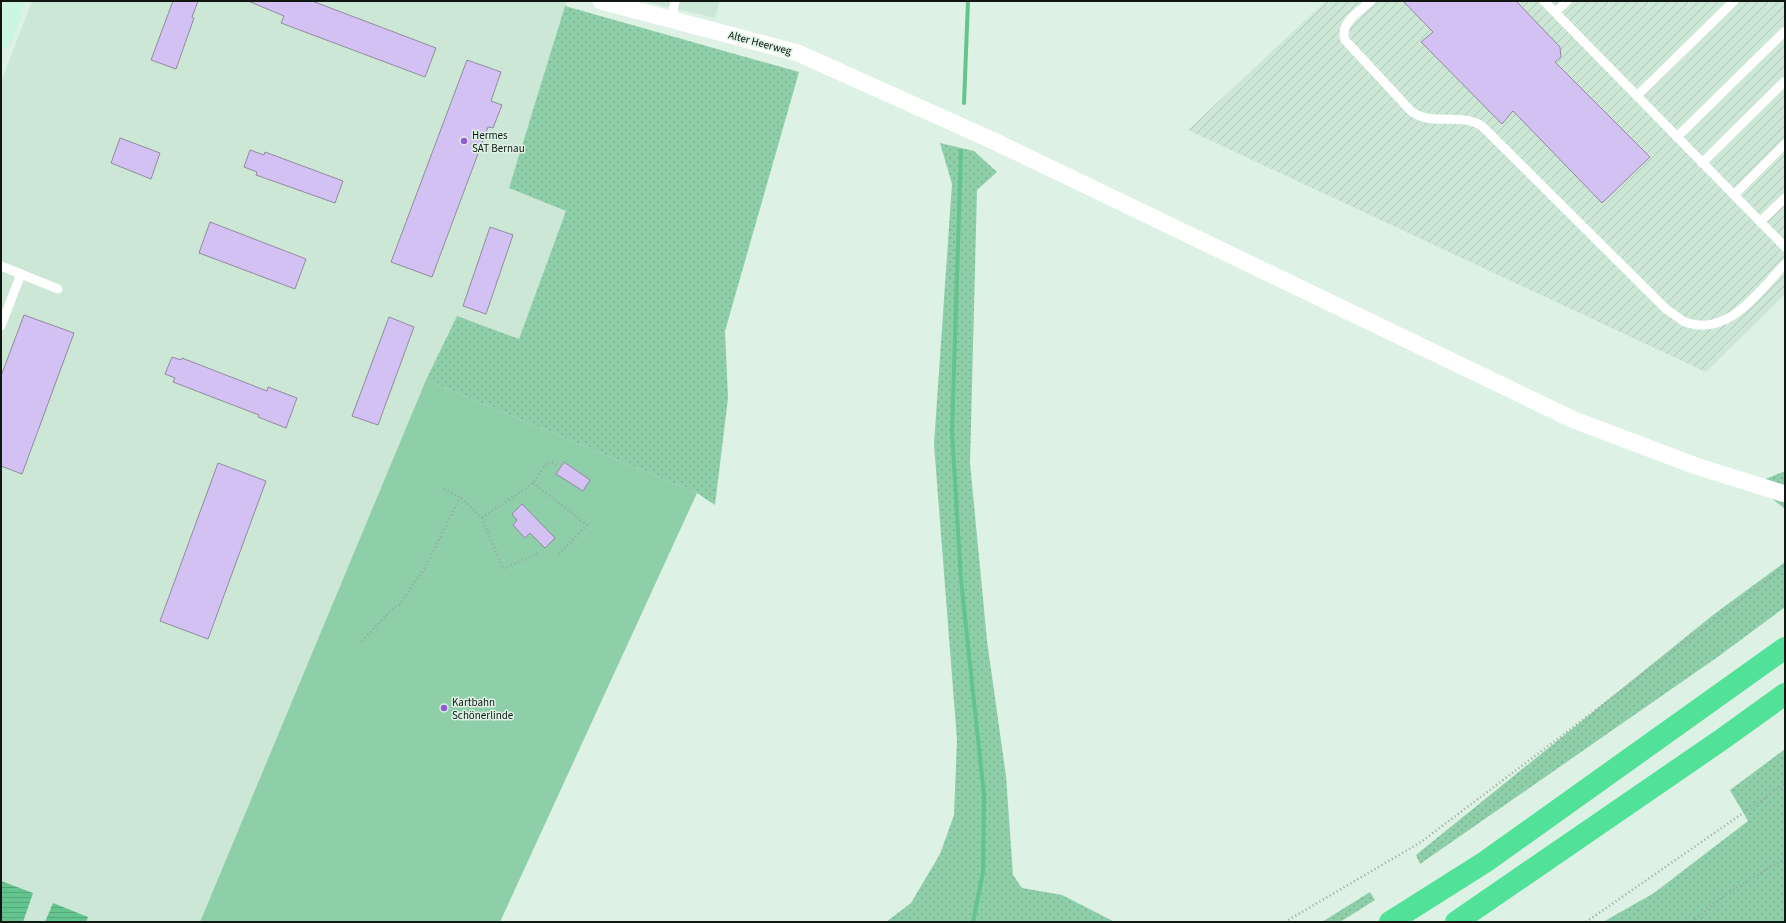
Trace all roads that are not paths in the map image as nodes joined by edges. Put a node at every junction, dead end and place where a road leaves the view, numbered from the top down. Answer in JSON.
{"nodes":[{"id":1,"x":15,"y":1,"type":"edge"},
{"id":2,"x":601,"y":1,"type":"edge"},
{"id":3,"x":675,"y":1,"type":"edge"},
{"id":4,"x":1371,"y":1,"type":"edge"},
{"id":5,"x":1544,"y":1,"type":"edge"},
{"id":6,"x":1567,"y":1,"type":"edge"},
{"id":7,"x":1734,"y":1,"type":"edge"},
{"id":8,"x":1555,"y":12,"type":"junction"},
{"id":9,"x":671,"y":20,"type":"junction"},
{"id":10,"x":1785,"y":31,"type":"edge"},
{"id":11,"x":1,"y":38,"type":"edge"},
{"id":12,"x":1785,"y":81,"type":"edge"},
{"id":13,"x":1637,"y":96,"type":"junction"},
{"id":14,"x":1677,"y":137,"type":"junction"},
{"id":15,"x":1785,"y":144,"type":"edge"},
{"id":16,"x":1702,"y":163,"type":"junction"},
{"id":17,"x":1734,"y":195,"type":"junction"},
{"id":18,"x":1785,"y":198,"type":"edge"},
{"id":19,"x":1760,"y":222,"type":"junction"},
{"id":20,"x":1785,"y":247,"type":"edge"},
{"id":21,"x":1785,"y":264,"type":"edge"},
{"id":22,"x":1,"y":266,"type":"edge"},
{"id":23,"x":21,"y":274,"type":"junction"},
{"id":24,"x":58,"y":289,"type":"dead end"},
{"id":25,"x":1,"y":326,"type":"edge"},
{"id":26,"x":1785,"y":494,"type":"edge"},
{"id":27,"x":1785,"y":648,"type":"edge"},
{"id":28,"x":1785,"y":694,"type":"edge"},
{"id":29,"x":1390,"y":922,"type":"edge"},
{"id":30,"x":1456,"y":922,"type":"edge"}],
"edges":[{"from":1,"to":11,"type":"main road"},
{"from":2,"to":9,"type":"street","name":"Alter Heerweg"},
{"from":3,"to":9,"type":"lane"},
{"from":4,"to":21,"type":"lane"},
{"from":5,"to":8,"type":"lane"},
{"from":6,"to":8,"type":"lane"},
{"from":7,"to":13,"type":"lane"},
{"from":8,"to":13,"type":"lane"},
{"from":9,"to":26,"type":"street","name":"Alter Heerweg"},
{"from":10,"to":14,"type":"lane"},
{"from":12,"to":16,"type":"lane"},
{"from":13,"to":14,"type":"lane"},
{"from":14,"to":16,"type":"lane"},
{"from":15,"to":17,"type":"lane"},
{"from":16,"to":17,"type":"lane"},
{"from":17,"to":19,"type":"lane"},
{"from":18,"to":19,"type":"lane"},
{"from":19,"to":20,"type":"lane"},
{"from":22,"to":23,"type":"lane"},
{"from":23,"to":24,"type":"lane"},
{"from":23,"to":25,"type":"lane"},
{"from":27,"to":29,"type":"highway"},
{"from":28,"to":30,"type":"highway"}]}
